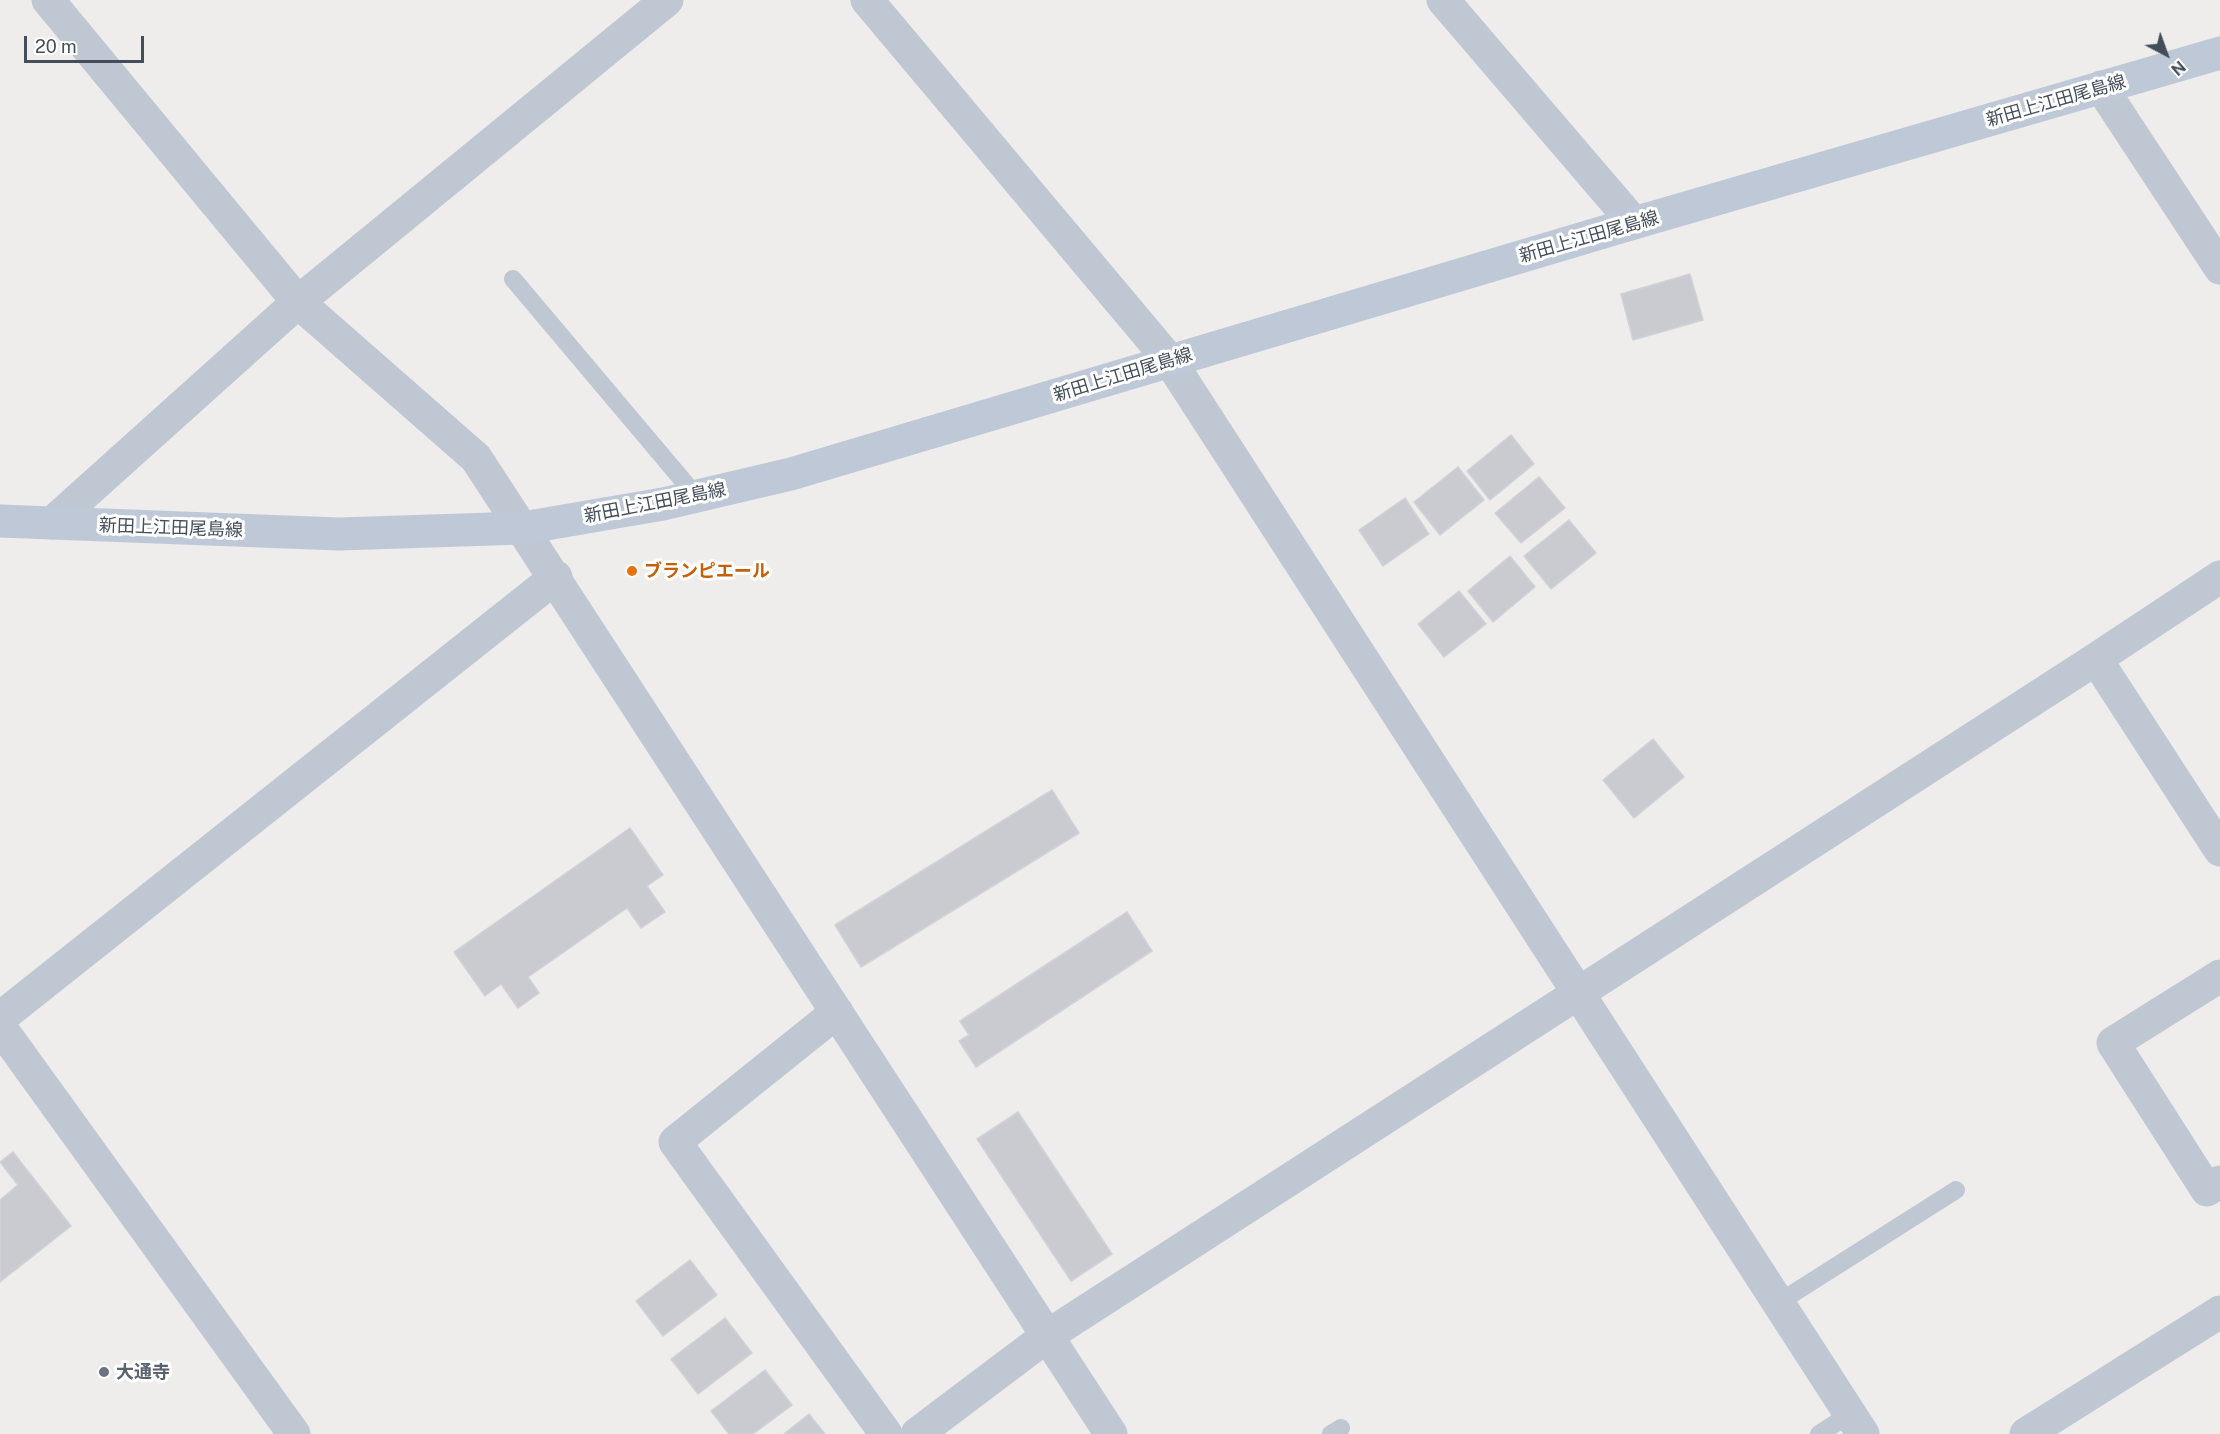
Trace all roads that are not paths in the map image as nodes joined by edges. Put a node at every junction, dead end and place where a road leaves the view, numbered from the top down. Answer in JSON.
{"nodes":[{"id":1,"x":48,"y":0,"type":"edge"},
{"id":2,"x":666,"y":0,"type":"edge"},
{"id":3,"x":867,"y":0,"type":"edge"},
{"id":4,"x":1443,"y":0,"type":"edge"},
{"id":5,"x":2220,"y":53,"type":"edge"},
{"id":6,"x":2101,"y":87,"type":"junction"},
{"id":7,"x":1634,"y":223,"type":"junction"},
{"id":8,"x":2220,"y":268,"type":"edge"},
{"id":9,"x":513,"y":279,"type":"dead end"},
{"id":10,"x":298,"y":302,"type":"junction"},
{"id":11,"x":1170,"y":361,"type":"junction"},
{"id":12,"x":696,"y":496,"type":"junction"},
{"id":13,"x":0,"y":521,"type":"edge"},
{"id":14,"x":52,"y":523,"type":"junction"},
{"id":15,"x":523,"y":528,"type":"junction"},
{"id":16,"x":556,"y":577,"type":"junction"},
{"id":17,"x":2220,"y":577,"type":"edge"},
{"id":18,"x":2096,"y":659,"type":"junction"},
{"id":19,"x":2220,"y":850,"type":"edge"},
{"id":20,"x":2220,"y":976,"type":"edge"},
{"id":21,"x":1579,"y":994,"type":"junction"},
{"id":22,"x":837,"y":1012,"type":"junction"},
{"id":23,"x":0,"y":1018,"type":"edge"},
{"id":24,"x":0,"y":1027,"type":"edge"},
{"id":25,"x":2220,"y":1182,"type":"edge"},
{"id":26,"x":1956,"y":1190,"type":"dead end"},
{"id":27,"x":1778,"y":1303,"type":"junction"},
{"id":28,"x":2220,"y":1312,"type":"edge"},
{"id":29,"x":1047,"y":1336,"type":"junction"},
{"id":30,"x":1856,"y":1424,"type":"edge"},
{"id":31,"x":294,"y":1434,"type":"edge"},
{"id":32,"x":886,"y":1434,"type":"edge"},
{"id":33,"x":917,"y":1434,"type":"edge"},
{"id":34,"x":1111,"y":1434,"type":"edge"},
{"id":35,"x":1819,"y":1434,"type":"edge"},
{"id":36,"x":2026,"y":1434,"type":"edge"}],
"edges":[{"from":1,"to":10,"type":"street"},
{"from":2,"to":10,"type":"street"},
{"from":3,"to":11,"type":"street"},
{"from":4,"to":7,"type":"street"},
{"from":5,"to":6,"type":"main road","name":"新田上江田尾島線"},
{"from":6,"to":7,"type":"main road","name":"新田上江田尾島線"},
{"from":6,"to":8,"type":"street"},
{"from":7,"to":11,"type":"main road","name":"新田上江田尾島線"},
{"from":9,"to":12,"type":"lane"},
{"from":10,"to":14,"type":"street"},
{"from":10,"to":15,"type":"street"},
{"from":11,"to":12,"type":"main road","name":"新田上江田尾島線"},
{"from":11,"to":21,"type":"street"},
{"from":12,"to":15,"type":"main road","name":"新田上江田尾島線"},
{"from":13,"to":14,"type":"main road","name":"新田上江田尾島線"},
{"from":14,"to":15,"type":"main road","name":"新田上江田尾島線"},
{"from":15,"to":16,"type":"street"},
{"from":16,"to":22,"type":"street"},
{"from":16,"to":23,"type":"street"},
{"from":17,"to":18,"type":"street"},
{"from":18,"to":19,"type":"street"},
{"from":18,"to":21,"type":"street"},
{"from":20,"to":25,"type":"street"},
{"from":21,"to":27,"type":"street"},
{"from":21,"to":29,"type":"street"},
{"from":22,"to":29,"type":"street"},
{"from":22,"to":32,"type":"street"},
{"from":24,"to":31,"type":"street"},
{"from":26,"to":27,"type":"lane"},
{"from":27,"to":30,"type":"street"},
{"from":28,"to":36,"type":"street"},
{"from":29,"to":33,"type":"street"},
{"from":29,"to":34,"type":"street"},
{"from":30,"to":35,"type":"lane"}]}
